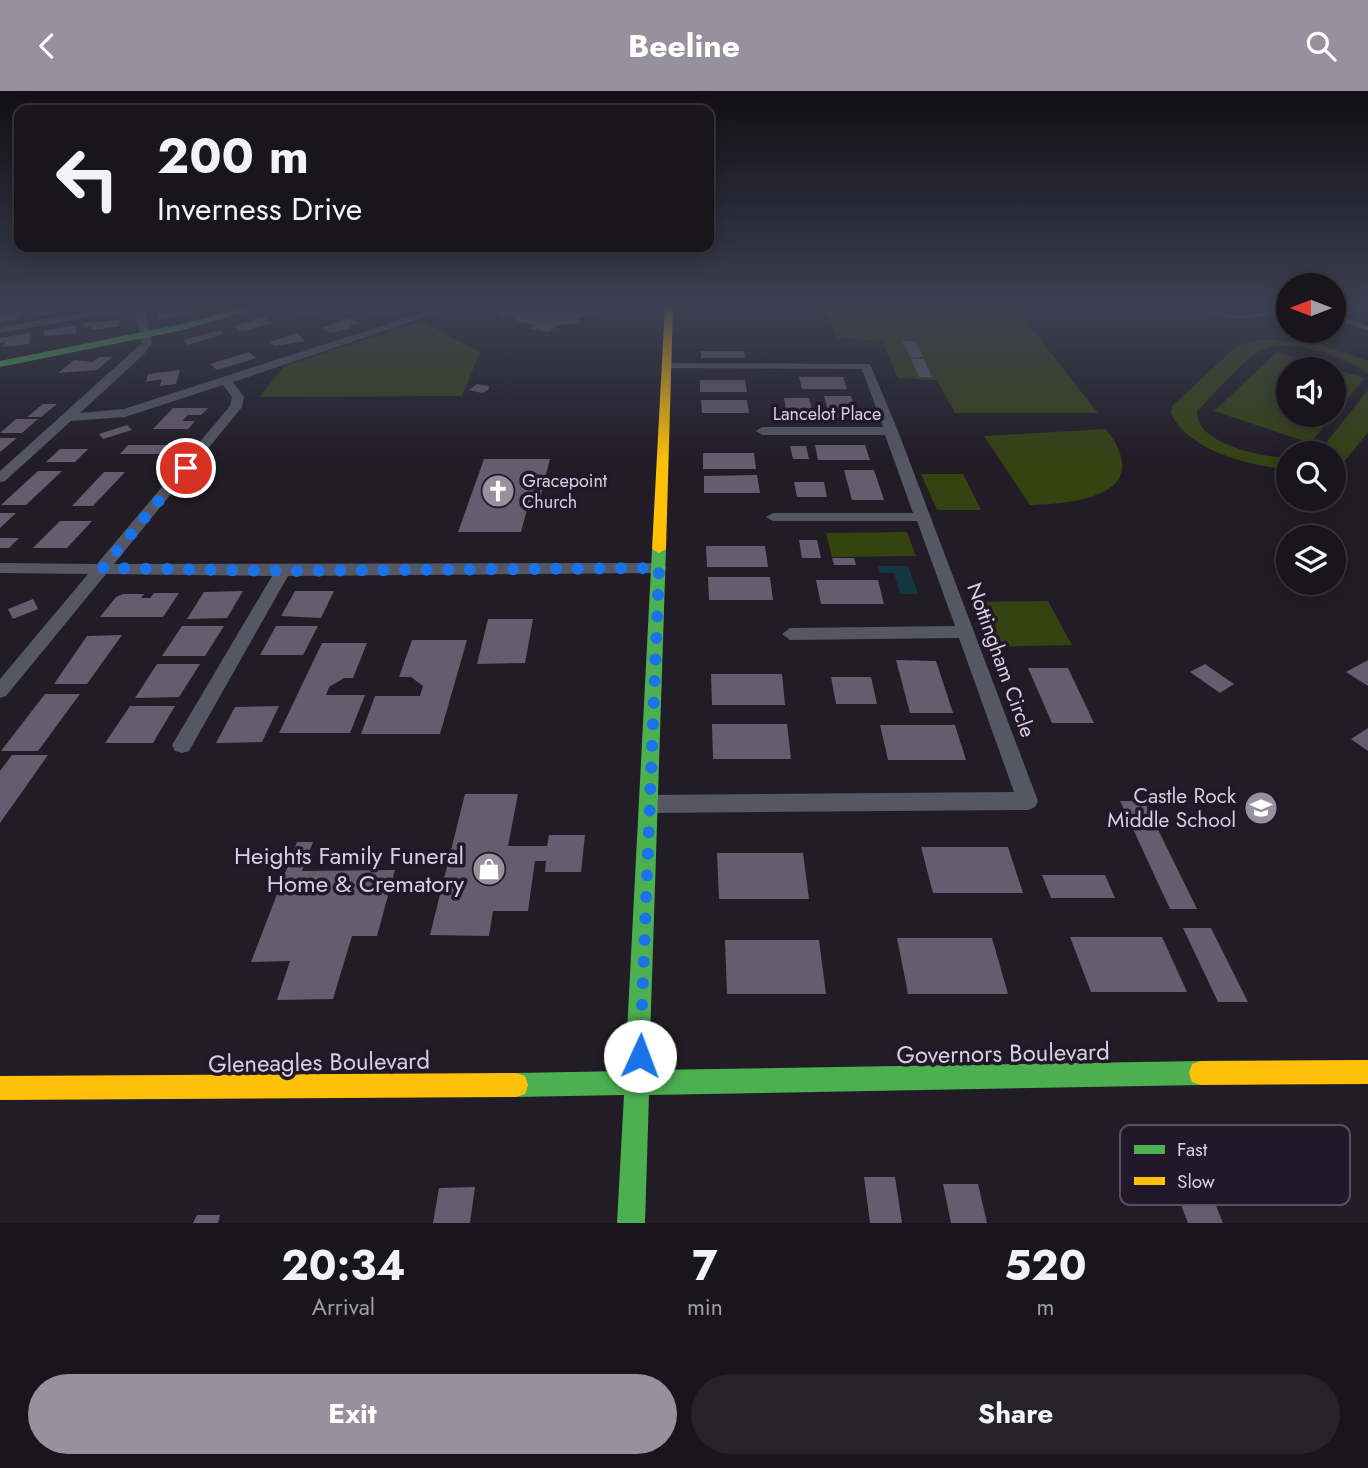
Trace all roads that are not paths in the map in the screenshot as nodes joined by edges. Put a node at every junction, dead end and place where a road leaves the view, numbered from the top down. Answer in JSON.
{"nodes":[{"id":1,"x":31,"y":358,"type":"edge"},
{"id":2,"x":134,"y":358,"type":"edge"},
{"id":3,"x":291,"y":358,"type":"edge"},
{"id":4,"x":667,"y":358,"type":"edge"},
{"id":5,"x":0,"y":364,"type":"edge"},
{"id":6,"x":667,"y":366,"type":"junction"},
{"id":7,"x":225,"y":379,"type":"junction"},
{"id":8,"x":70,"y":417,"type":"junction"},
{"id":9,"x":892,"y":431,"type":"junction"},
{"id":10,"x":762,"y":432,"type":"dead end"},
{"id":11,"x":0,"y":478,"type":"edge"},
{"id":12,"x":773,"y":516,"type":"dead end"},
{"id":13,"x":924,"y":517,"type":"junction"},
{"id":14,"x":0,"y":568,"type":"edge"},
{"id":15,"x":103,"y":568,"type":"junction"},
{"id":16,"x":659,"y":568,"type":"junction"},
{"id":17,"x":283,"y":571,"type":"junction"},
{"id":18,"x":967,"y":632,"type":"junction"},
{"id":19,"x":790,"y":634,"type":"dead end"},
{"id":20,"x":0,"y":691,"type":"edge"},
{"id":21,"x":182,"y":745,"type":"dead end"},
{"id":22,"x":649,"y":804,"type":"junction"},
{"id":23,"x":1368,"y":1072,"type":"edge"},
{"id":24,"x":639,"y":1084,"type":"junction"},
{"id":25,"x":0,"y":1089,"type":"edge"},
{"id":26,"x":631,"y":1223,"type":"edge"}],
"edges":[{"from":1,"to":5,"type":"main road"},
{"from":2,"to":8,"type":"street"},
{"from":3,"to":7,"type":"street"},
{"from":4,"to":6,"type":"main road"},
{"from":6,"to":9,"type":"street","name":"Nottingham Circle"},
{"from":6,"to":16,"type":"main road"},
{"from":7,"to":8,"type":"street"},
{"from":7,"to":15,"type":"street"},
{"from":8,"to":11,"type":"street"},
{"from":9,"to":10,"type":"street","name":"Lancelot Place"},
{"from":9,"to":13,"type":"street","name":"Nottingham Circle"},
{"from":12,"to":13,"type":"street"},
{"from":13,"to":18,"type":"street","name":"Nottingham Circle"},
{"from":14,"to":15,"type":"street"},
{"from":15,"to":17,"type":"street"},
{"from":15,"to":20,"type":"street"},
{"from":16,"to":17,"type":"street"},
{"from":16,"to":22,"type":"main road"},
{"from":17,"to":21,"type":"street"},
{"from":18,"to":19,"type":"street"},
{"from":18,"to":22,"type":"street","name":"Nottingham Circle"},
{"from":22,"to":24,"type":"main road"},
{"from":23,"to":24,"type":"main road","name":"Governors Boulevard"},
{"from":24,"to":25,"type":"main road","name":"Gleneagles Boulevard"},
{"from":24,"to":26,"type":"main road"}]}
